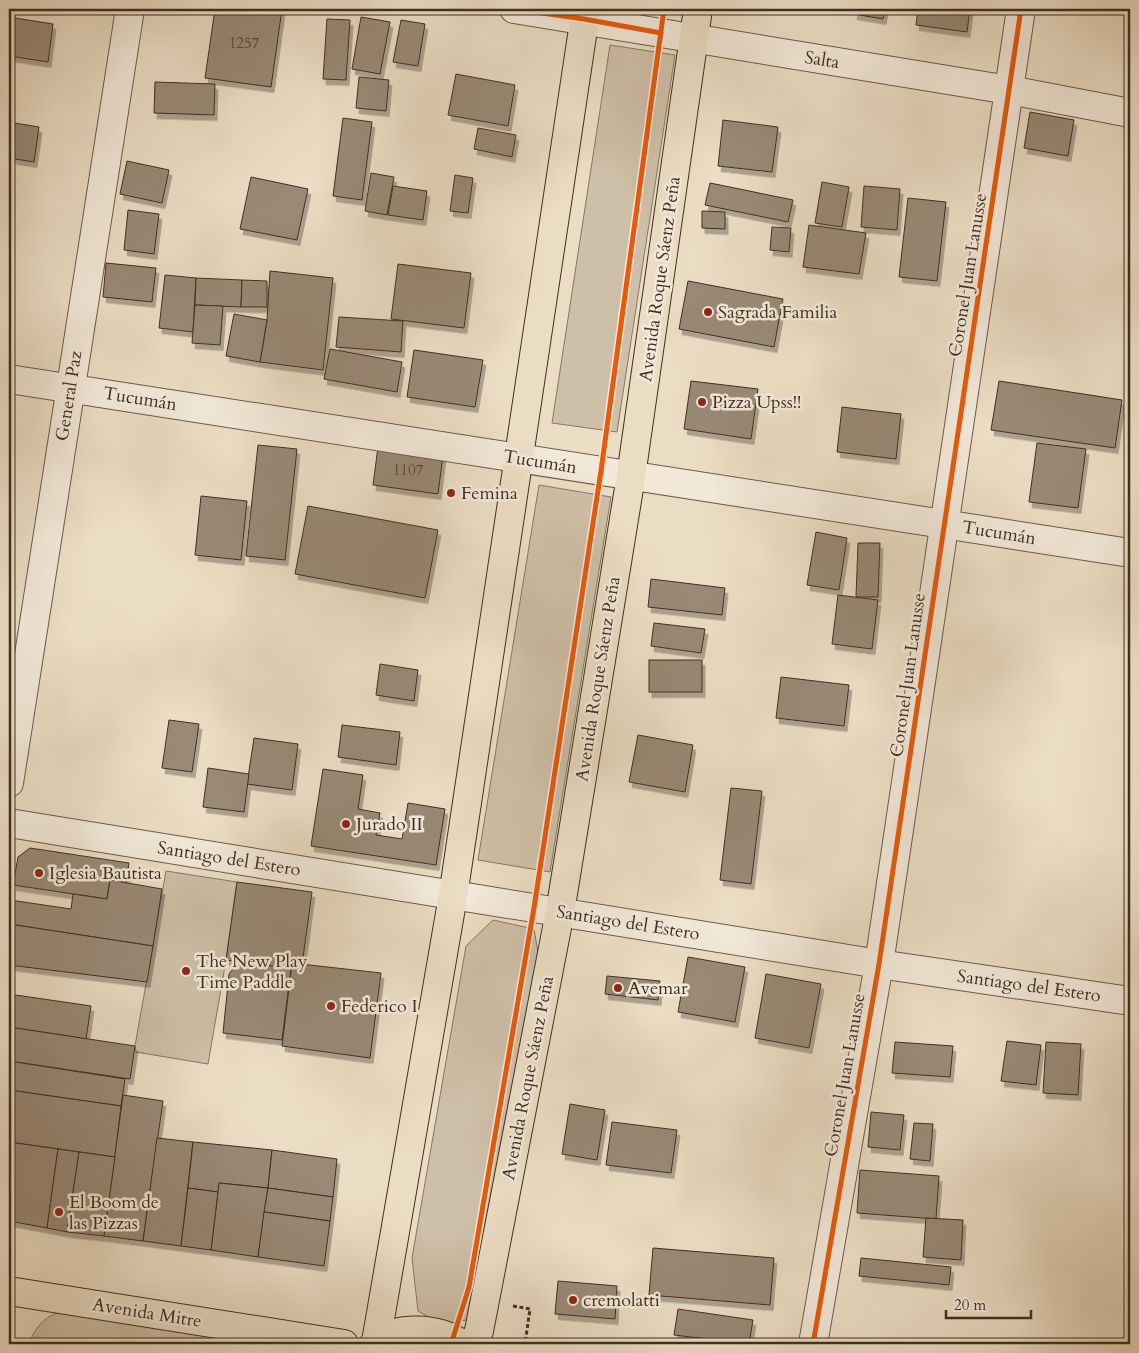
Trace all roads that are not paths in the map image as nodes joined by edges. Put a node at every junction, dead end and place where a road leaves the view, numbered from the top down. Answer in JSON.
{"nodes":[{"id":1,"x":130,"y":9,"type":"edge"},
{"id":2,"x":514,"y":9,"type":"edge"},
{"id":3,"x":698,"y":9,"type":"edge"},
{"id":4,"x":1021,"y":9,"type":"edge"},
{"id":5,"x":585,"y":14,"type":"edge"},
{"id":6,"x":694,"y":39,"type":"junction"},
{"id":7,"x":1009,"y":90,"type":"junction"},
{"id":8,"x":1130,"y":113,"type":"edge"},
{"id":9,"x":9,"y":379,"type":"edge"},
{"id":10,"x":70,"y":388,"type":"junction"},
{"id":11,"x":519,"y":458,"type":"junction"},
{"id":12,"x":631,"y":476,"type":"junction"},
{"id":13,"x":944,"y":525,"type":"junction"},
{"id":14,"x":1130,"y":553,"type":"edge"},
{"id":15,"x":9,"y":782,"type":"edge"},
{"id":16,"x":9,"y":823,"type":"edge"},
{"id":17,"x":453,"y":896,"type":"junction"},
{"id":18,"x":560,"y":912,"type":"junction"},
{"id":19,"x":878,"y":964,"type":"junction"},
{"id":20,"x":1130,"y":1001,"type":"edge"},
{"id":21,"x":9,"y":1291,"type":"edge"},
{"id":22,"x":375,"y":1343,"type":"edge"},
{"id":23,"x":344,"y":1344,"type":"edge"},
{"id":24,"x":461,"y":1344,"type":"edge"},
{"id":25,"x":473,"y":1344,"type":"edge"},
{"id":26,"x":813,"y":1344,"type":"edge"}],
"edges":[{"from":1,"to":10,"type":"street","name":"General Paz"},
{"from":2,"to":5,"type":"street","name":"Salta"},
{"from":3,"to":6,"type":"main road","name":"Avenida Roque Sáenz Peña"},
{"from":4,"to":7,"type":"street","name":"Coronel Juan Lanusse"},
{"from":5,"to":6,"type":"street","name":"Salta"},
{"from":5,"to":11,"type":"main road"},
{"from":6,"to":7,"type":"street","name":"Salta"},
{"from":6,"to":12,"type":"main road","name":"Avenida Roque Sáenz Peña"},
{"from":7,"to":8,"type":"street","name":"Salta"},
{"from":7,"to":13,"type":"street","name":"Coronel Juan Lanusse"},
{"from":9,"to":10,"type":"street","name":"Tucumán"},
{"from":10,"to":11,"type":"street","name":"Tucumán"},
{"from":10,"to":15,"type":"street","name":"General Paz"},
{"from":11,"to":12,"type":"street","name":"Tucumán"},
{"from":11,"to":17,"type":"main road"},
{"from":12,"to":13,"type":"street","name":"Tucumán"},
{"from":12,"to":18,"type":"main road","name":"Avenida Roque Sáenz Peña"},
{"from":13,"to":14,"type":"street","name":"Tucumán"},
{"from":13,"to":19,"type":"street","name":"Coronel Juan Lanusse"},
{"from":16,"to":17,"type":"street","name":"Santiago del Estero"},
{"from":17,"to":18,"type":"street","name":"Santiago del Estero"},
{"from":17,"to":22,"type":"main road"},
{"from":18,"to":19,"type":"street","name":"Santiago del Estero"},
{"from":18,"to":25,"type":"main road","name":"Avenida Roque Sáenz Peña"},
{"from":19,"to":20,"type":"street","name":"Santiago del Estero"},
{"from":19,"to":26,"type":"street","name":"Coronel Juan Lanusse"},
{"from":21,"to":23,"type":"main road","name":"Avenida Mitre"},
{"from":22,"to":24,"type":"main road"}]}
